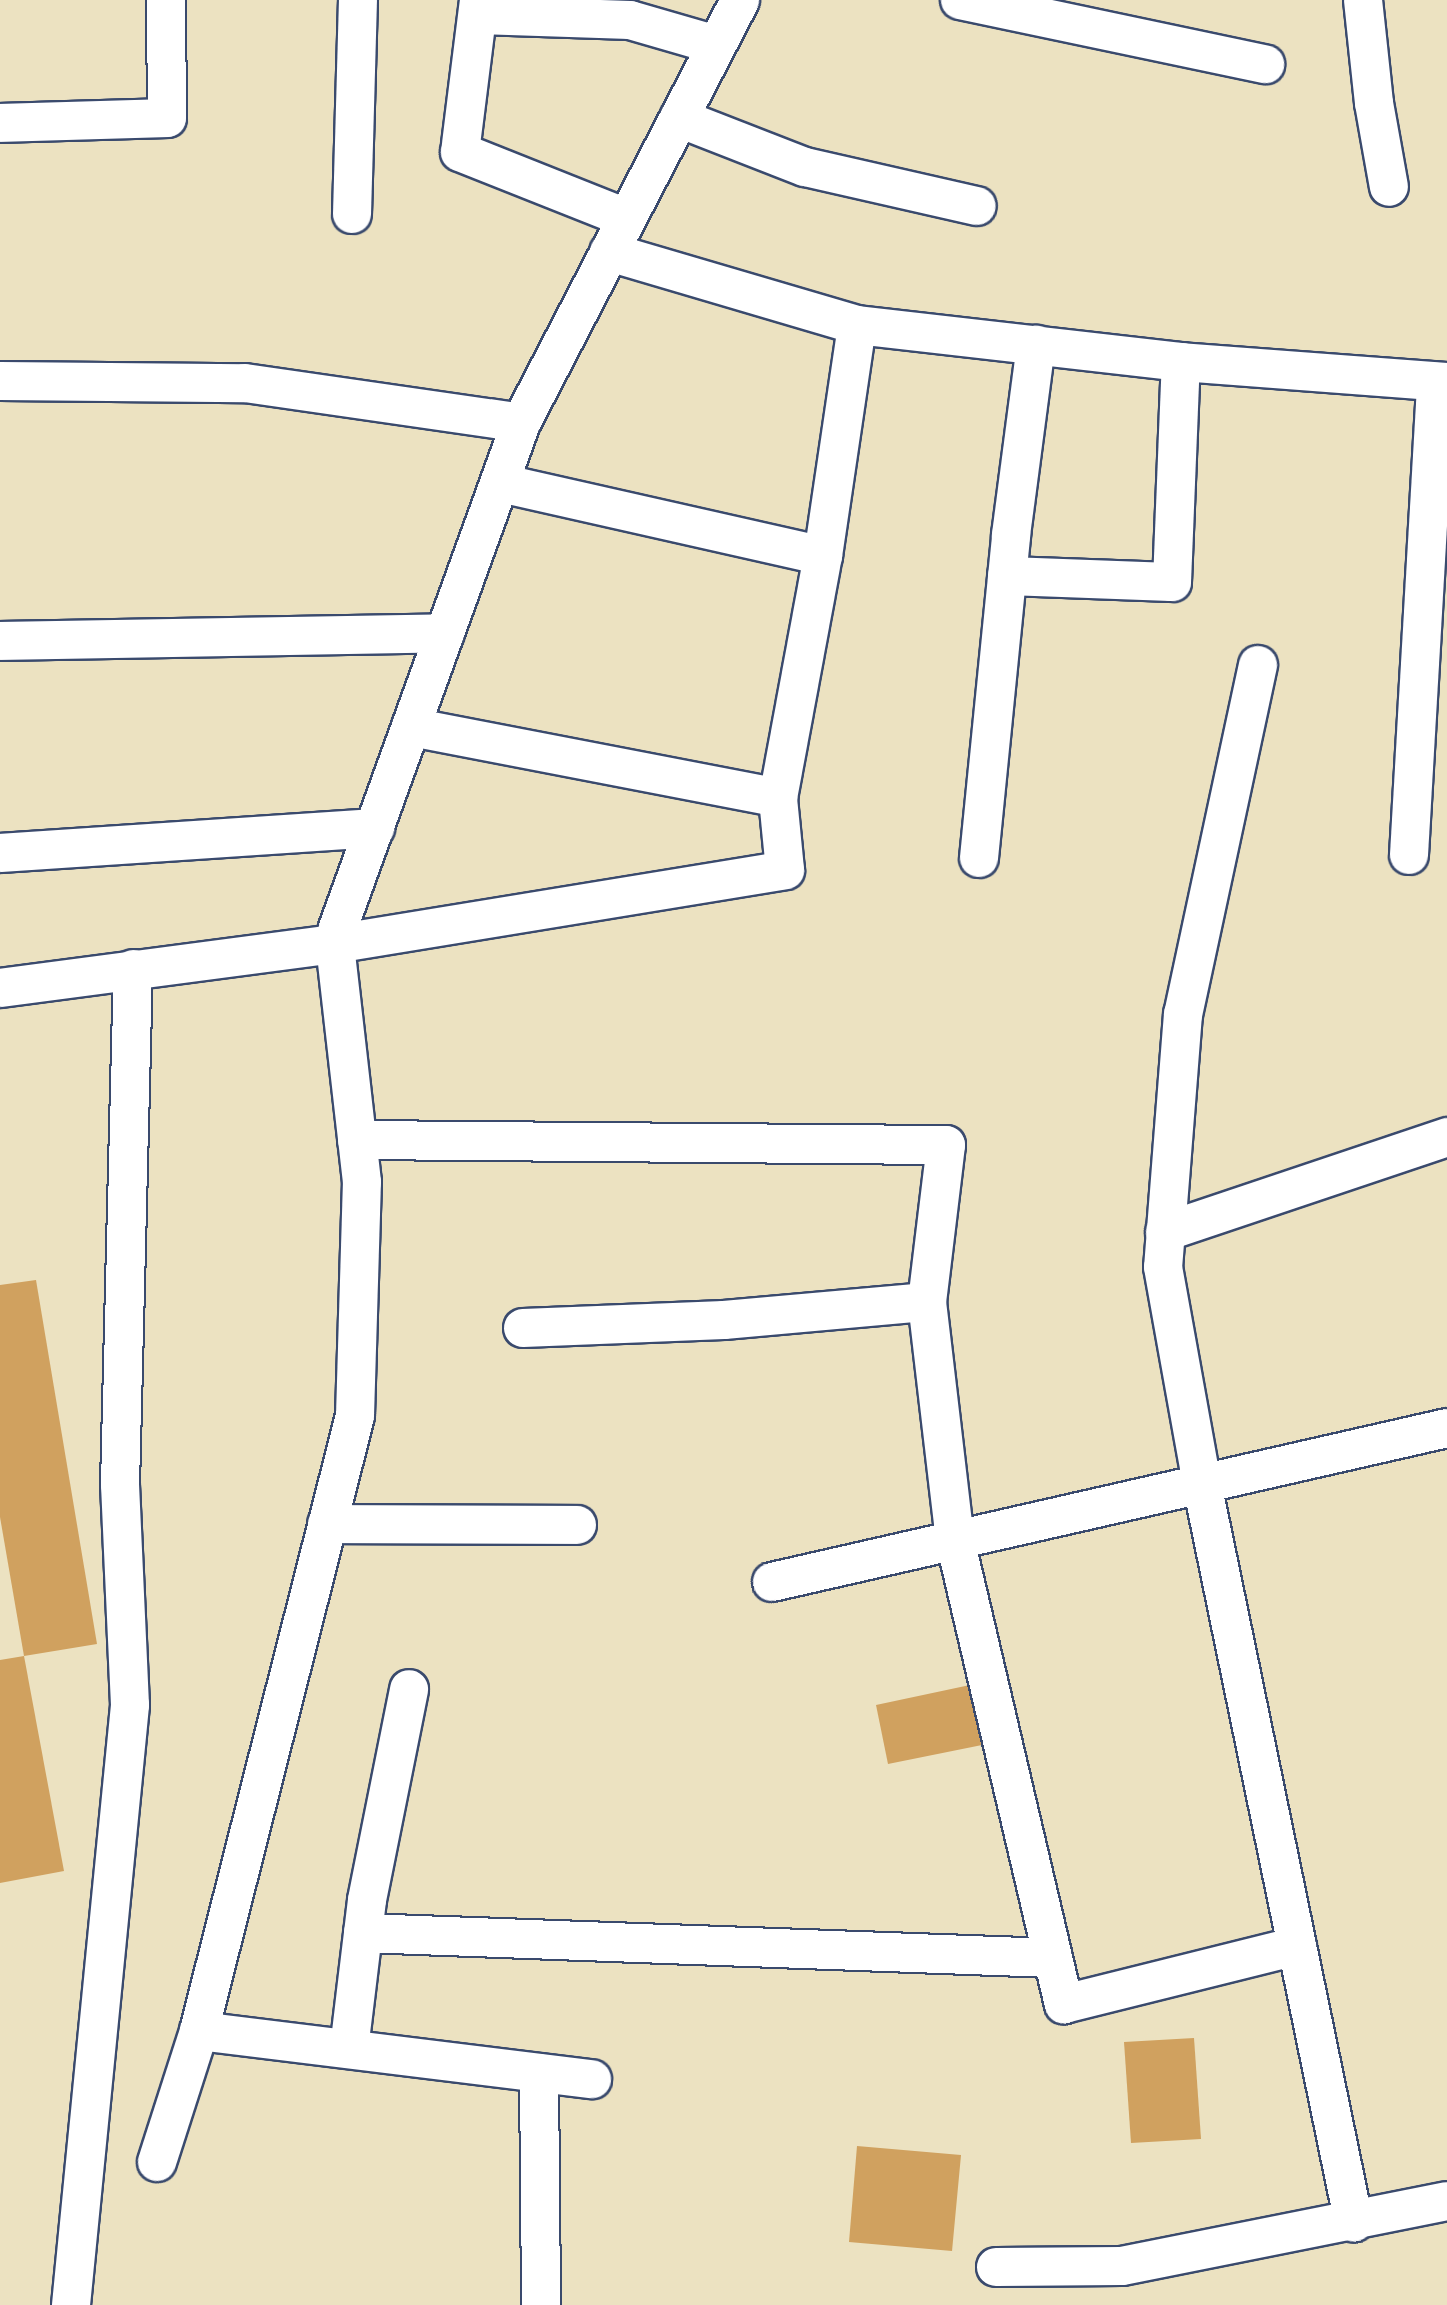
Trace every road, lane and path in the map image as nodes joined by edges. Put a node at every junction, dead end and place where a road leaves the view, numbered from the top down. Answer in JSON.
{"nodes":[{"id":1,"x":166,"y":0,"type":"edge"},
{"id":2,"x":358,"y":0,"type":"edge"},
{"id":3,"x":740,"y":0,"type":"edge"},
{"id":4,"x":960,"y":0,"type":"edge"},
{"id":5,"x":1363,"y":0,"type":"edge"},
{"id":6,"x":479,"y":7,"type":"edge"},
{"id":7,"x":716,"y":45,"type":"junction"},
{"id":8,"x":1265,"y":64,"type":"dead end"},
{"id":9,"x":679,"y":118,"type":"junction"},
{"id":10,"x":0,"y":123,"type":"edge"},
{"id":11,"x":1390,"y":187,"type":"dead end"},
{"id":12,"x":977,"y":206,"type":"dead end"},
{"id":13,"x":352,"y":214,"type":"dead end"},
{"id":14,"x":626,"y":218,"type":"junction"},
{"id":15,"x":609,"y":252,"type":"junction"},
{"id":16,"x":857,"y":325,"type":"junction"},
{"id":17,"x":1036,"y":345,"type":"junction"},
{"id":18,"x":1181,"y":362,"type":"junction"},
{"id":19,"x":0,"y":380,"type":"edge"},
{"id":20,"x":1442,"y":382,"type":"edge"},
{"id":21,"x":521,"y":423,"type":"junction"},
{"id":22,"x":500,"y":483,"type":"junction"},
{"id":23,"x":823,"y":556,"type":"junction"},
{"id":24,"x":1007,"y":576,"type":"junction"},
{"id":25,"x":445,"y":633,"type":"junction"},
{"id":26,"x":0,"y":641,"type":"edge"},
{"id":27,"x":1258,"y":665,"type":"dead end"},
{"id":28,"x":411,"y":727,"type":"junction"},
{"id":29,"x":778,"y":798,"type":"junction"},
{"id":30,"x":374,"y":828,"type":"junction"},
{"id":31,"x":0,"y":853,"type":"edge"},
{"id":32,"x":1409,"y":855,"type":"dead end"},
{"id":33,"x":979,"y":858,"type":"dead end"},
{"id":34,"x":335,"y":944,"type":"junction"},
{"id":35,"x":133,"y":969,"type":"junction"},
{"id":36,"x":0,"y":988,"type":"edge"},
{"id":37,"x":1447,"y":1137,"type":"edge"},
{"id":38,"x":357,"y":1140,"type":"junction"},
{"id":39,"x":1166,"y":1232,"type":"junction"},
{"id":40,"x":928,"y":1302,"type":"junction"},
{"id":41,"x":523,"y":1328,"type":"dead end"},
{"id":42,"x":1447,"y":1429,"type":"edge"},
{"id":43,"x":1202,"y":1484,"type":"junction"},
{"id":44,"x":327,"y":1524,"type":"junction"},
{"id":45,"x":577,"y":1525,"type":"dead end"},
{"id":46,"x":955,"y":1540,"type":"junction"},
{"id":47,"x":772,"y":1582,"type":"dead end"},
{"id":48,"x":409,"y":1689,"type":"dead end"},
{"id":49,"x":363,"y":1933,"type":"junction"},
{"id":50,"x":1297,"y":1946,"type":"junction"},
{"id":51,"x":1053,"y":1958,"type":"junction"},
{"id":52,"x":199,"y":2031,"type":"junction"},
{"id":53,"x":349,"y":2049,"type":"junction"},
{"id":54,"x":539,"y":2073,"type":"junction"},
{"id":55,"x":592,"y":2079,"type":"dead end"},
{"id":56,"x":157,"y":2162,"type":"dead end"},
{"id":57,"x":1447,"y":2201,"type":"edge"},
{"id":58,"x":1354,"y":2223,"type":"junction"},
{"id":59,"x":996,"y":2267,"type":"dead end"},
{"id":60,"x":71,"y":2305,"type":"edge"},
{"id":61,"x":541,"y":2305,"type":"edge"}],
"edges":[{"from":1,"to":10,"type":"street"},
{"from":2,"to":13,"type":"street"},
{"from":3,"to":7,"type":"street"},
{"from":4,"to":8,"type":"street"},
{"from":5,"to":11,"type":"street"},
{"from":6,"to":7,"type":"street"},
{"from":6,"to":14,"type":"street"},
{"from":7,"to":9,"type":"street"},
{"from":9,"to":12,"type":"street"},
{"from":9,"to":14,"type":"street"},
{"from":14,"to":15,"type":"street"},
{"from":15,"to":16,"type":"street"},
{"from":15,"to":21,"type":"street"},
{"from":16,"to":17,"type":"street"},
{"from":16,"to":23,"type":"street"},
{"from":17,"to":18,"type":"street"},
{"from":17,"to":24,"type":"street"},
{"from":18,"to":20,"type":"street"},
{"from":18,"to":24,"type":"street"},
{"from":19,"to":21,"type":"street"},
{"from":20,"to":32,"type":"street"},
{"from":21,"to":22,"type":"street"},
{"from":22,"to":23,"type":"street"},
{"from":22,"to":25,"type":"street"},
{"from":23,"to":29,"type":"street"},
{"from":24,"to":33,"type":"street"},
{"from":25,"to":26,"type":"street"},
{"from":25,"to":28,"type":"street"},
{"from":27,"to":39,"type":"street"},
{"from":28,"to":29,"type":"street"},
{"from":28,"to":30,"type":"street"},
{"from":29,"to":34,"type":"street"},
{"from":30,"to":31,"type":"street"},
{"from":30,"to":34,"type":"street"},
{"from":34,"to":35,"type":"street"},
{"from":34,"to":38,"type":"street"},
{"from":35,"to":36,"type":"street"},
{"from":35,"to":60,"type":"street"},
{"from":37,"to":39,"type":"street"},
{"from":38,"to":40,"type":"street"},
{"from":38,"to":44,"type":"street"},
{"from":39,"to":43,"type":"street"},
{"from":40,"to":41,"type":"street"},
{"from":40,"to":46,"type":"street"},
{"from":42,"to":43,"type":"street"},
{"from":43,"to":46,"type":"street"},
{"from":43,"to":50,"type":"street"},
{"from":44,"to":45,"type":"street"},
{"from":44,"to":52,"type":"street"},
{"from":46,"to":47,"type":"street"},
{"from":46,"to":51,"type":"street"},
{"from":48,"to":49,"type":"street"},
{"from":49,"to":51,"type":"street"},
{"from":49,"to":53,"type":"street"},
{"from":50,"to":51,"type":"street"},
{"from":50,"to":58,"type":"street"},
{"from":52,"to":53,"type":"street"},
{"from":52,"to":56,"type":"street"},
{"from":53,"to":54,"type":"street"},
{"from":54,"to":55,"type":"street"},
{"from":54,"to":61,"type":"street"},
{"from":57,"to":58,"type":"street"},
{"from":58,"to":59,"type":"street"}]}
